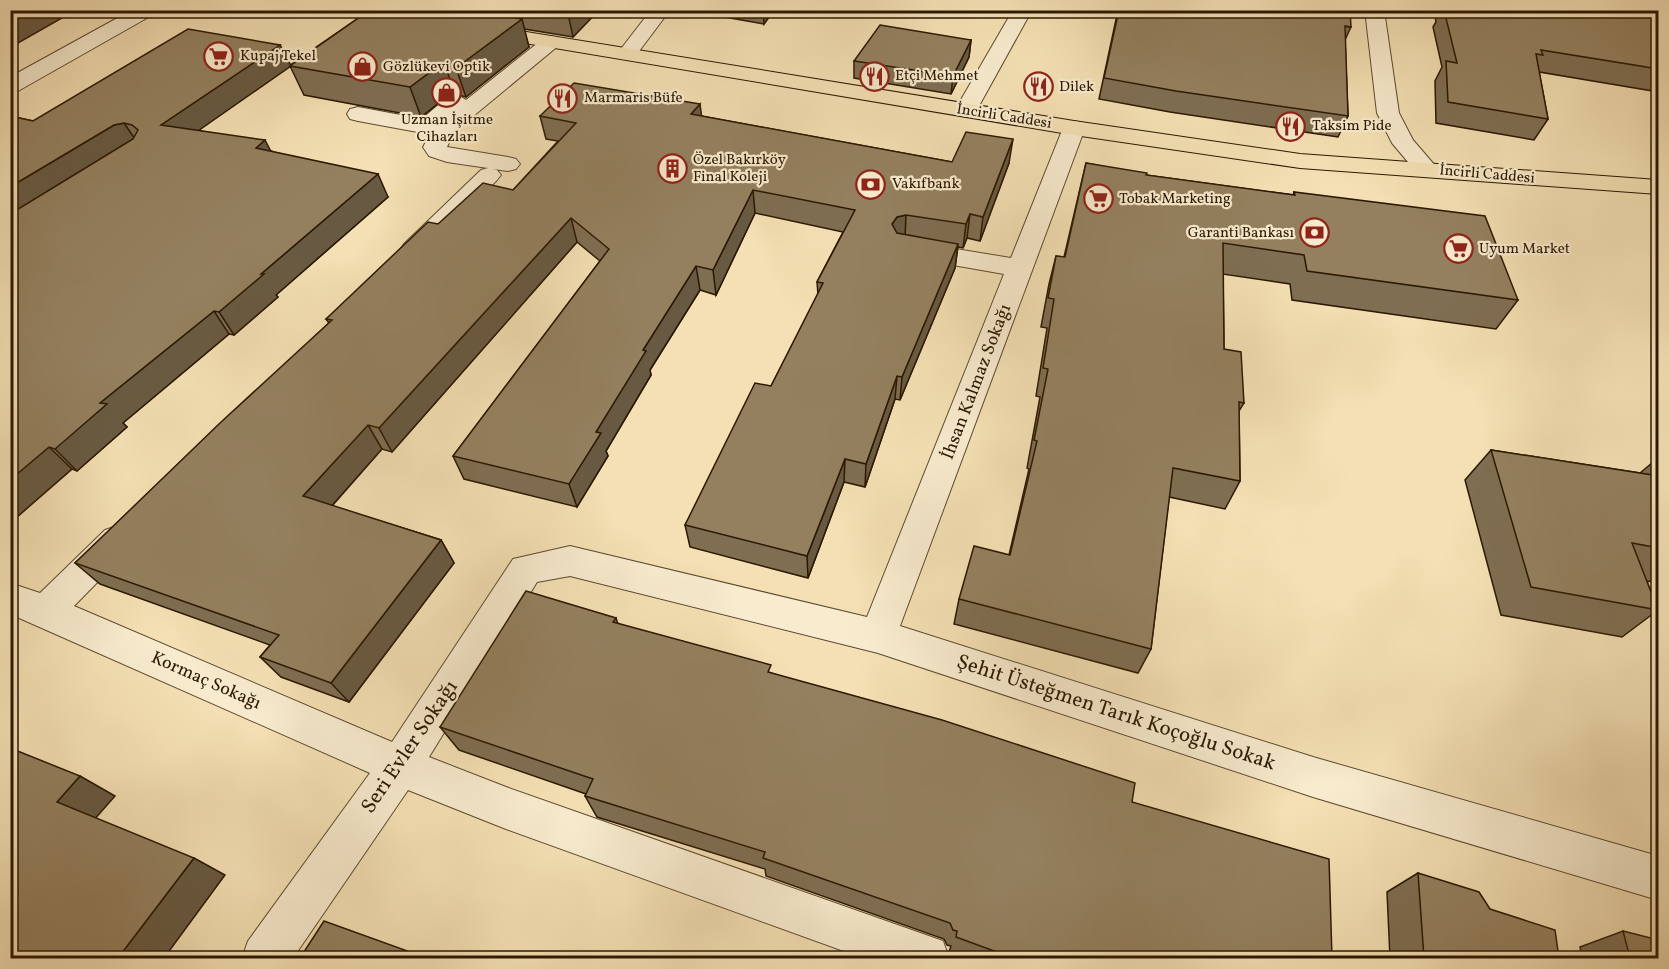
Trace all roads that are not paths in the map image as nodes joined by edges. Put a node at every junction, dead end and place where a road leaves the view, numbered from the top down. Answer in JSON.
{"nodes":[{"id":1,"x":147,"y":10,"type":"edge"},
{"id":2,"x":355,"y":10,"type":"edge"},
{"id":3,"x":661,"y":10,"type":"edge"},
{"id":4,"x":1023,"y":10,"type":"edge"},
{"id":5,"x":1374,"y":10,"type":"edge"},
{"id":6,"x":398,"y":14,"type":"edge"},
{"id":7,"x":427,"y":22,"type":"edge"},
{"id":8,"x":460,"y":27,"type":"edge"},
{"id":9,"x":527,"y":38,"type":"junction"},
{"id":10,"x":551,"y":42,"type":"junction"},
{"id":11,"x":627,"y":54,"type":"junction"},
{"id":12,"x":10,"y":65,"type":"edge"},
{"id":13,"x":39,"y":70,"type":"junction"},
{"id":14,"x":10,"y":86,"type":"edge"},
{"id":15,"x":966,"y":111,"type":"junction"},
{"id":16,"x":358,"y":114,"type":"dead end"},
{"id":17,"x":1074,"y":128,"type":"junction"},
{"id":18,"x":1426,"y":169,"type":"junction"},
{"id":19,"x":1659,"y":187,"type":"edge"},
{"id":20,"x":905,"y":249,"type":"edge"},
{"id":21,"x":395,"y":267,"type":"edge"},
{"id":22,"x":1021,"y":268,"type":"junction"},
{"id":23,"x":139,"y":519,"type":"edge"},
{"id":24,"x":570,"y":561,"type":"joint"},
{"id":25,"x":10,"y":598,"type":"edge"},
{"id":26,"x":46,"y":610,"type":"junction"},
{"id":27,"x":878,"y":636,"type":"junction"},
{"id":28,"x":400,"y":766,"type":"junction"},
{"id":29,"x":1659,"y":878,"type":"edge"},
{"id":30,"x":265,"y":958,"type":"edge"},
{"id":31,"x":926,"y":958,"type":"edge"}],
"edges":[{"from":1,"to":13,"type":"street"},
{"from":2,"to":6,"type":"main road"},
{"from":3,"to":11,"type":"street"},
{"from":4,"to":15,"type":"street"},
{"from":5,"to":18,"type":"street"},
{"from":6,"to":7,"type":"main road"},
{"from":8,"to":9,"type":"main road","name":"İncirli Caddesi"},
{"from":9,"to":10,"type":"main road","name":"İncirli Caddesi"},
{"from":9,"to":16,"type":"street"},
{"from":10,"to":11,"type":"main road","name":"İncirli Caddesi"},
{"from":10,"to":21,"type":"street"},
{"from":11,"to":15,"type":"main road","name":"İncirli Caddesi"},
{"from":12,"to":13,"type":"street"},
{"from":13,"to":14,"type":"street"},
{"from":15,"to":17,"type":"main road","name":"İncirli Caddesi"},
{"from":17,"to":18,"type":"main road","name":"İncirli Caddesi"},
{"from":17,"to":22,"type":"street","name":"İhsan Kalmaz Sokağı"},
{"from":18,"to":19,"type":"main road","name":"İncirli Caddesi"},
{"from":20,"to":22,"type":"street"},
{"from":22,"to":27,"type":"street","name":"İhsan Kalmaz Sokağı"},
{"from":23,"to":26,"type":"street"},
{"from":24,"to":27,"type":"street","name":"Şehit Üsteğmen Tarık Koçoğlu Sokak"},
{"from":24,"to":28,"type":"street","name":"Seri Evler Sokağı"},
{"from":25,"to":26,"type":"street","name":"Kormaç Sokağı"},
{"from":26,"to":28,"type":"street","name":"Kormaç Sokağı"},
{"from":27,"to":29,"type":"street","name":"Şehit Üsteğmen Tarık Koçoğlu Sokak"},
{"from":28,"to":30,"type":"street","name":"Seri Evler Sokağı"},
{"from":28,"to":31,"type":"street","name":"Kormaç Sokağı"}]}
